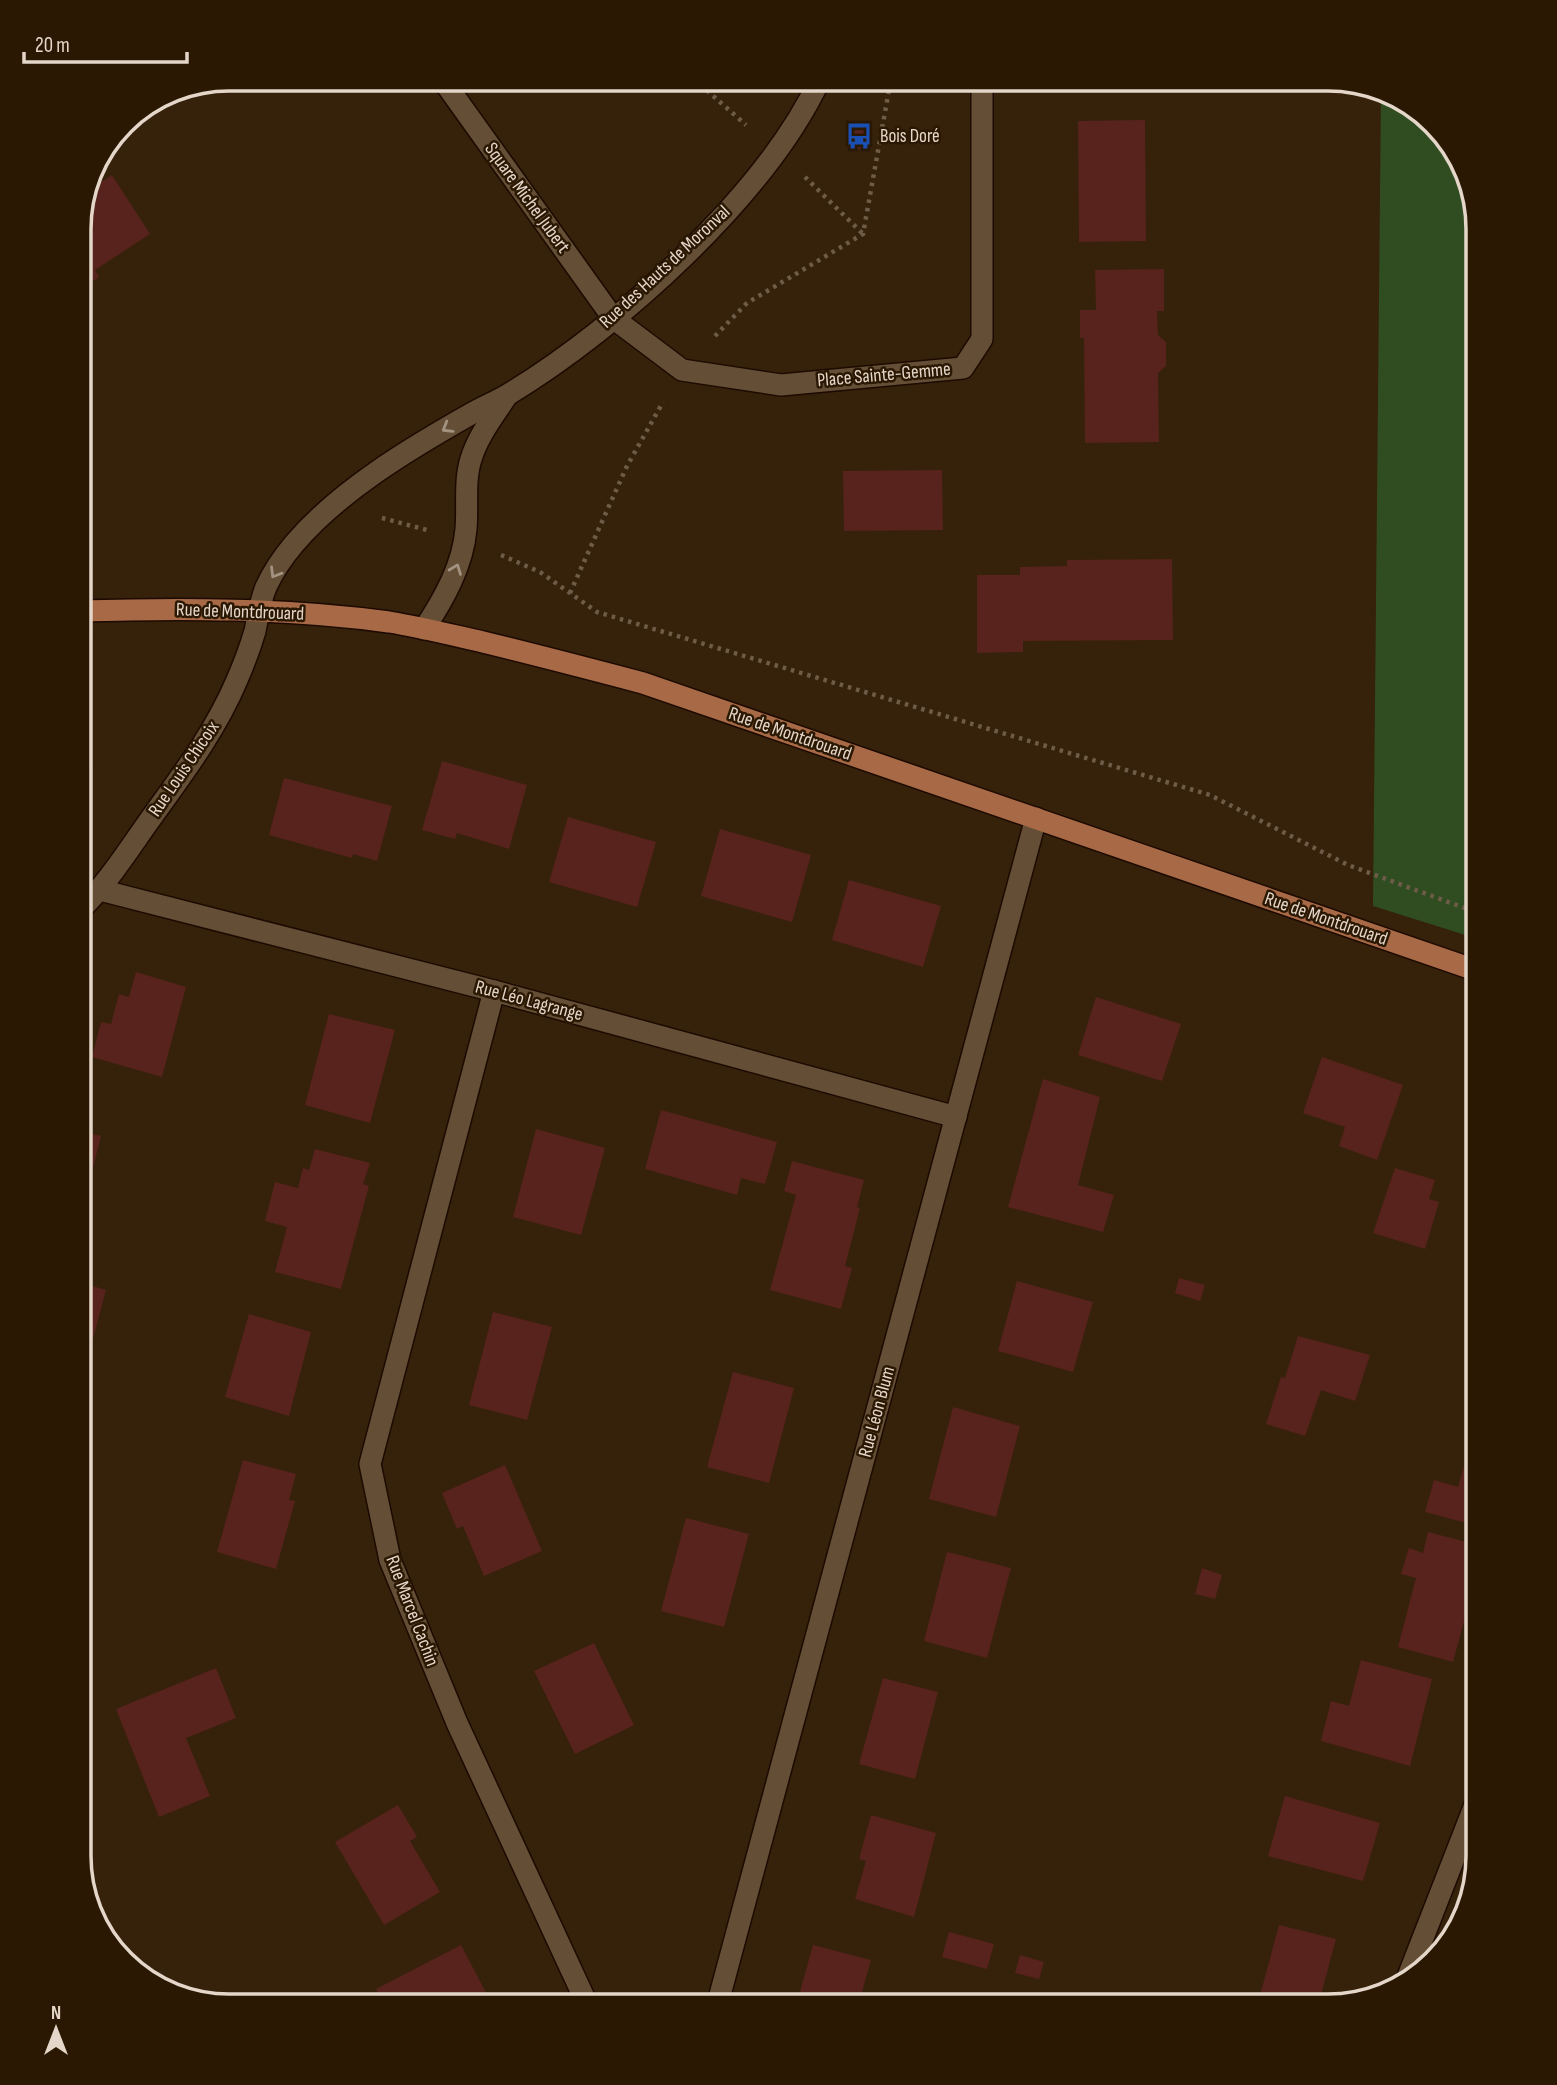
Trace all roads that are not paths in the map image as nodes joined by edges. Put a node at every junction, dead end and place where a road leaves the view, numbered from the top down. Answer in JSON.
{"nodes":[{"id":1,"x":451,"y":91,"type":"edge"},
{"id":2,"x":814,"y":91,"type":"edge"},
{"id":3,"x":982,"y":91,"type":"edge"},
{"id":4,"x":613,"y":318,"type":"junction"},
{"id":5,"x":507,"y":396,"type":"junction"},
{"id":6,"x":91,"y":611,"type":"edge"},
{"id":7,"x":259,"y":611,"type":"junction"},
{"id":8,"x":424,"y":629,"type":"junction"},
{"id":9,"x":1036,"y":818,"type":"junction"},
{"id":10,"x":100,"y":890,"type":"junction"},
{"id":11,"x":91,"y":899,"type":"edge"},
{"id":12,"x":1466,"y":967,"type":"edge"},
{"id":13,"x":494,"y":991,"type":"junction"},
{"id":14,"x":956,"y":1117,"type":"junction"},
{"id":15,"x":1466,"y":1828,"type":"edge"},
{"id":16,"x":1412,"y":1965,"type":"edge"},
{"id":17,"x":582,"y":1994,"type":"edge"},
{"id":18,"x":720,"y":1994,"type":"edge"}],
"edges":[{"from":1,"to":4,"type":"street","name":"Square Michel Jubert"},
{"from":2,"to":4,"type":"street","name":"Rue des Hauts de Moronval"},
{"from":3,"to":4,"type":"street","name":"Place Sainte-Gemme"},
{"from":4,"to":5,"type":"street","name":"Rue des Hauts de Moronval"},
{"from":5,"to":7,"type":"street","name":"Rue des Hauts de Moronval","one_way":true},
{"from":8,"to":5,"type":"street","one_way":true},
{"from":6,"to":7,"type":"main road","name":"Rue de Montdrouard"},
{"from":7,"to":8,"type":"main road","name":"Rue de Montdrouard"},
{"from":7,"to":10,"type":"street","name":"Rue Louis Chicoix"},
{"from":8,"to":9,"type":"main road","name":"Rue de Montdrouard"},
{"from":9,"to":12,"type":"main road","name":"Rue de Montdrouard"},
{"from":9,"to":14,"type":"street","name":"Rue Léon Blum"},
{"from":10,"to":11,"type":"street","name":"Rue Louis Chicoix"},
{"from":10,"to":13,"type":"street","name":"Rue Léo Lagrange"},
{"from":13,"to":14,"type":"street","name":"Rue Léo Lagrange"},
{"from":13,"to":17,"type":"street","name":"Rue Marcel Cachin"},
{"from":14,"to":18,"type":"street","name":"Rue Léon Blum"},
{"from":15,"to":16,"type":"street"}]}
